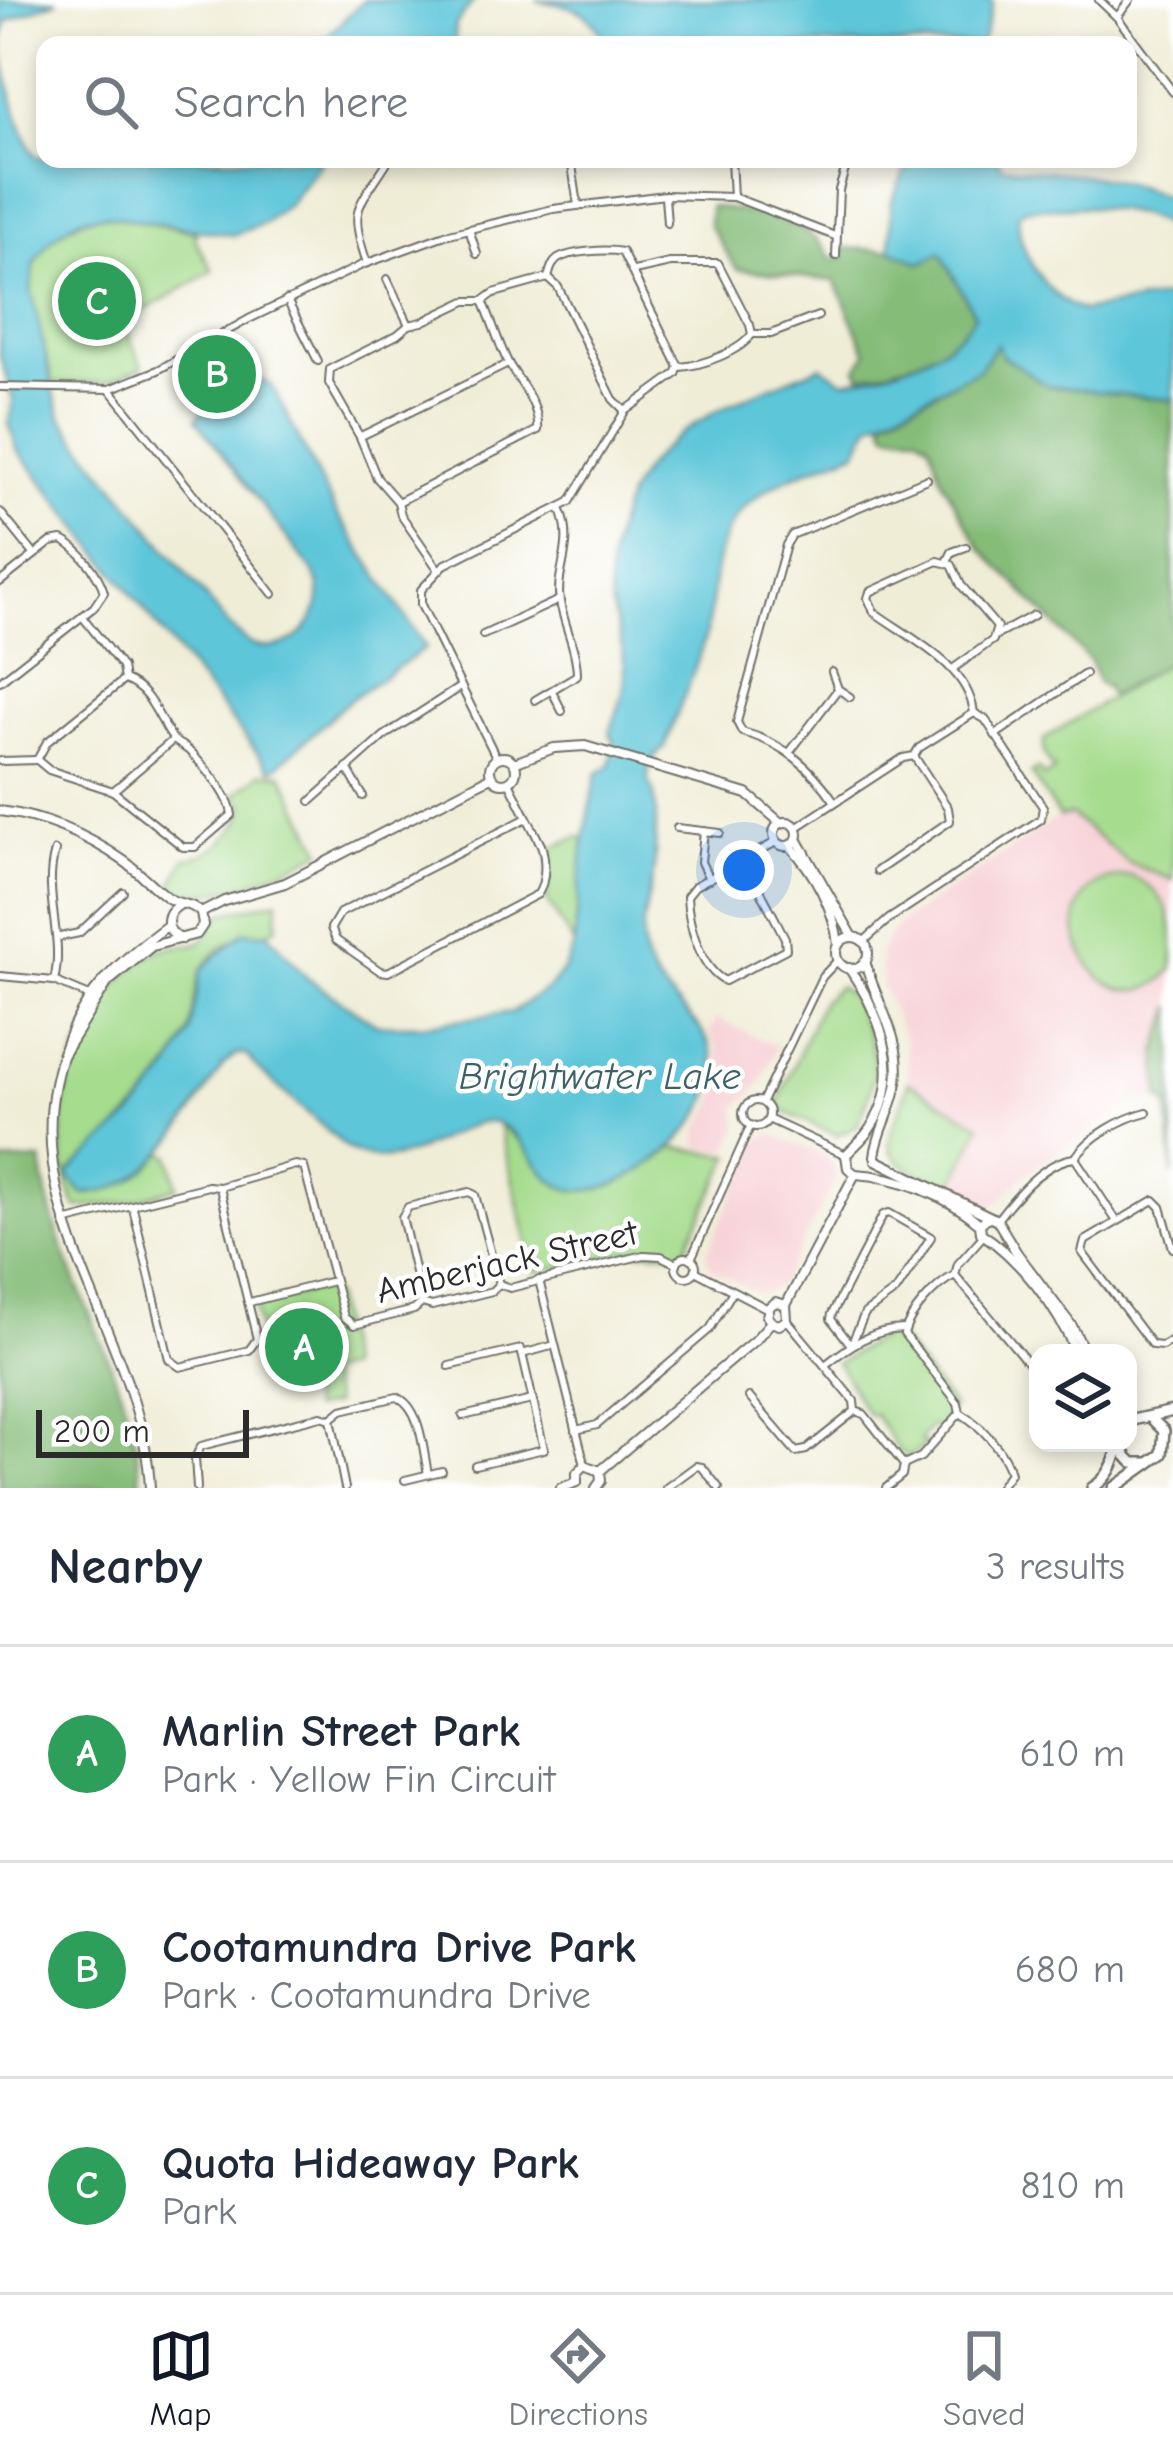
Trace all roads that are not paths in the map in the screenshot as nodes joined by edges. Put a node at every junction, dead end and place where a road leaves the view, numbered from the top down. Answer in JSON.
{"nodes":[{"id":1,"x":1099,"y":0,"type":"edge"},
{"id":2,"x":1130,"y":0,"type":"edge"},
{"id":3,"x":1117,"y":17,"type":"junction"},
{"id":4,"x":1131,"y":36,"type":"edge"},
{"id":5,"x":1137,"y":44,"type":"edge"},
{"id":6,"x":1173,"y":92,"type":"edge"},
{"id":7,"x":383,"y":168,"type":"edge"},
{"id":8,"x":572,"y":168,"type":"edge"},
{"id":9,"x":731,"y":168,"type":"edge"},
{"id":10,"x":845,"y":168,"type":"edge"},
{"id":11,"x":665,"y":195,"type":"junction"},
{"id":12,"x":733,"y":197,"type":"junction"},
{"id":13,"x":578,"y":205,"type":"junction"},
{"id":14,"x":667,"y":223,"type":"dead end"},
{"id":15,"x":469,"y":229,"type":"junction"},
{"id":16,"x":836,"y":236,"type":"junction"},
{"id":17,"x":477,"y":254,"type":"dead end"},
{"id":18,"x":836,"y":256,"type":"dead end"},
{"id":19,"x":367,"y":262,"type":"junction"},
{"id":20,"x":634,"y":271,"type":"junction"},
{"id":21,"x":548,"y":278,"type":"junction"},
{"id":22,"x":387,"y":279,"type":"dead end"},
{"id":23,"x":287,"y":300,"type":"junction"},
{"id":24,"x":483,"y":301,"type":"junction"},
{"id":25,"x":818,"y":316,"type":"dead end"},
{"id":26,"x":409,"y":325,"type":"junction"},
{"id":27,"x":752,"y":334,"type":"junction"},
{"id":28,"x":318,"y":361,"type":"dead end"},
{"id":29,"x":508,"y":364,"type":"junction"},
{"id":30,"x":679,"y":367,"type":"junction"},
{"id":31,"x":3,"y":387,"type":"edge"},
{"id":32,"x":110,"y":389,"type":"junction"},
{"id":33,"x":625,"y":411,"type":"junction"},
{"id":34,"x":360,"y":437,"type":"junction"},
{"id":35,"x":927,"y":479,"type":"dead end"},
{"id":36,"x":398,"y":502,"type":"junction"},
{"id":37,"x":560,"y":508,"type":"junction"},
{"id":38,"x":0,"y":512,"type":"edge"},
{"id":39,"x":966,"y":547,"type":"dead end"},
{"id":40,"x":34,"y":554,"type":"junction"},
{"id":41,"x":947,"y":562,"type":"junction"},
{"id":42,"x":437,"y":569,"type":"junction"},
{"id":43,"x":0,"y":582,"type":"edge"},
{"id":44,"x":273,"y":594,"type":"dead end"},
{"id":45,"x":559,"y":600,"type":"junction"},
{"id":46,"x":1034,"y":615,"type":"dead end"},
{"id":47,"x":82,"y":616,"type":"junction"},
{"id":48,"x":484,"y":635,"type":"dead end"},
{"id":49,"x":997,"y":635,"type":"junction"},
{"id":50,"x":954,"y":668,"type":"junction"},
{"id":51,"x":832,"y":672,"type":"dead end"},
{"id":52,"x":1085,"y":674,"type":"dead end"},
{"id":53,"x":124,"y":680,"type":"junction"},
{"id":54,"x":0,"y":681,"type":"edge"},
{"id":55,"x":460,"y":687,"type":"junction"},
{"id":56,"x":838,"y":689,"type":"junction"},
{"id":57,"x":552,"y":691,"type":"junction"},
{"id":58,"x":850,"y":697,"type":"dead end"},
{"id":59,"x":535,"y":700,"type":"dead end"},
{"id":60,"x":562,"y":711,"type":"dead end"},
{"id":61,"x":974,"y":713,"type":"junction"},
{"id":62,"x":994,"y":735,"type":"junction"},
{"id":63,"x":173,"y":740,"type":"junction"},
{"id":64,"x":789,"y":753,"type":"junction"},
{"id":65,"x":914,"y":756,"type":"junction"},
{"id":66,"x":497,"y":759,"type":"junction"},
{"id":67,"x":37,"y":760,"type":"junction"},
{"id":68,"x":0,"y":761,"type":"edge"},
{"id":69,"x":514,"y":763,"type":"junction"},
{"id":70,"x":347,"y":767,"type":"junction"},
{"id":71,"x":491,"y":777,"type":"junction"},
{"id":72,"x":509,"y":782,"type":"junction"},
{"id":73,"x":113,"y":791,"type":"junction"},
{"id":74,"x":363,"y":796,"type":"dead end"},
{"id":75,"x":310,"y":801,"type":"dead end"},
{"id":76,"x":835,"y":802,"type":"junction"},
{"id":77,"x":0,"y":811,"type":"edge"},
{"id":78,"x":526,"y":818,"type":"junction"},
{"id":79,"x":781,"y":823,"type":"junction"},
{"id":80,"x":677,"y":828,"type":"dead end"},
{"id":81,"x":796,"y":828,"type":"junction"},
{"id":82,"x":704,"y":831,"type":"junction"},
{"id":83,"x":720,"y":833,"type":"dead end"},
{"id":84,"x":776,"y":842,"type":"junction"},
{"id":85,"x":793,"y":842,"type":"junction"},
{"id":86,"x":55,"y":851,"type":"dead end"},
{"id":87,"x":745,"y":862,"type":"junction"},
{"id":88,"x":877,"y":871,"type":"dead end"},
{"id":89,"x":709,"y":879,"type":"junction"},
{"id":90,"x":154,"y":887,"type":"junction"},
{"id":91,"x":123,"y":892,"type":"dead end"},
{"id":92,"x":179,"y":904,"type":"junction"},
{"id":93,"x":201,"y":913,"type":"junction"},
{"id":94,"x":168,"y":921,"type":"junction"},
{"id":95,"x":60,"y":937,"type":"junction"},
{"id":96,"x":181,"y":939,"type":"junction"},
{"id":97,"x":858,"y":940,"type":"junction"},
{"id":98,"x":838,"y":945,"type":"junction"},
{"id":99,"x":838,"y":960,"type":"junction"},
{"id":100,"x":865,"y":961,"type":"junction"},
{"id":101,"x":849,"y":968,"type":"junction"},
{"id":102,"x":0,"y":976,"type":"edge"},
{"id":103,"x":54,"y":981,"type":"junction"},
{"id":104,"x":93,"y":997,"type":"junction"},
{"id":105,"x":762,"y":1102,"type":"junction"},
{"id":106,"x":1148,"y":1112,"type":"dead end"},
{"id":107,"x":768,"y":1119,"type":"junction"},
{"id":108,"x":751,"y":1125,"type":"junction"},
{"id":109,"x":859,"y":1145,"type":"junction"},
{"id":110,"x":847,"y":1155,"type":"junction"},
{"id":111,"x":875,"y":1158,"type":"junction"},
{"id":112,"x":1075,"y":1158,"type":"junction"},
{"id":113,"x":869,"y":1172,"type":"junction"},
{"id":114,"x":855,"y":1174,"type":"junction"},
{"id":115,"x":220,"y":1187,"type":"junction"},
{"id":116,"x":133,"y":1208,"type":"junction"},
{"id":117,"x":1116,"y":1220,"type":"junction"},
{"id":118,"x":64,"y":1222,"type":"junction"},
{"id":119,"x":992,"y":1223,"type":"junction"},
{"id":120,"x":987,"y":1237,"type":"junction"},
{"id":121,"x":1173,"y":1248,"type":"edge"},
{"id":122,"x":691,"y":1258,"type":"junction"},
{"id":123,"x":677,"y":1264,"type":"junction"},
{"id":124,"x":695,"y":1271,"type":"junction"},
{"id":125,"x":955,"y":1275,"type":"junction"},
{"id":126,"x":334,"y":1280,"type":"junction"},
{"id":127,"x":539,"y":1280,"type":"junction"},
{"id":128,"x":499,"y":1284,"type":"junction"},
{"id":129,"x":734,"y":1291,"type":"junction"},
{"id":130,"x":250,"y":1302,"type":"junction"},
{"id":131,"x":422,"y":1303,"type":"junction"},
{"id":132,"x":786,"y":1305,"type":"junction"},
{"id":133,"x":768,"y":1309,"type":"junction"},
{"id":134,"x":787,"y":1320,"type":"junction"},
{"id":135,"x":771,"y":1322,"type":"junction"},
{"id":136,"x":904,"y":1329,"type":"junction"},
{"id":137,"x":1173,"y":1339,"type":"edge"},
{"id":138,"x":1075,"y":1344,"type":"edge"},
{"id":139,"x":1077,"y":1344,"type":"edge"},
{"id":140,"x":555,"y":1345,"type":"junction"},
{"id":141,"x":851,"y":1346,"type":"junction"},
{"id":142,"x":522,"y":1354,"type":"junction"},
{"id":143,"x":1029,"y":1364,"type":"edge"},
{"id":144,"x":825,"y":1365,"type":"junction"},
{"id":145,"x":449,"y":1366,"type":"dead end"},
{"id":146,"x":749,"y":1397,"type":"dead end"},
{"id":147,"x":532,"y":1400,"type":"junction"},
{"id":148,"x":855,"y":1411,"type":"junction"},
{"id":149,"x":1173,"y":1411,"type":"edge"},
{"id":150,"x":960,"y":1413,"type":"junction"},
{"id":151,"x":463,"y":1416,"type":"dead end"},
{"id":152,"x":1137,"y":1418,"type":"edge"},
{"id":153,"x":1151,"y":1418,"type":"junction"},
{"id":154,"x":331,"y":1419,"type":"junction"},
{"id":155,"x":576,"y":1430,"type":"junction"},
{"id":156,"x":1170,"y":1434,"type":"edge"},
{"id":157,"x":1117,"y":1452,"type":"edge"},
{"id":158,"x":1124,"y":1452,"type":"edge"},
{"id":159,"x":1149,"y":1463,"type":"junction"},
{"id":160,"x":586,"y":1465,"type":"junction"},
{"id":161,"x":904,"y":1465,"type":"junction"},
{"id":162,"x":476,"y":1466,"type":"dead end"},
{"id":163,"x":442,"y":1471,"type":"dead end"},
{"id":164,"x":600,"y":1472,"type":"junction"},
{"id":165,"x":428,"y":1474,"type":"junction"},
{"id":166,"x":405,"y":1480,"type":"dead end"},
{"id":167,"x":579,"y":1485,"type":"edge"},
{"id":168,"x":150,"y":1488,"type":"edge"},
{"id":169,"x":197,"y":1488,"type":"edge"},
{"id":170,"x":344,"y":1488,"type":"edge"},
{"id":171,"x":561,"y":1488,"type":"edge"},
{"id":172,"x":596,"y":1488,"type":"edge"},
{"id":173,"x":665,"y":1488,"type":"edge"},
{"id":174,"x":719,"y":1488,"type":"edge"},
{"id":175,"x":886,"y":1488,"type":"edge"},
{"id":176,"x":999,"y":1488,"type":"edge"},
{"id":177,"x":1092,"y":1488,"type":"edge"},
{"id":178,"x":1114,"y":1488,"type":"edge"}],
"edges":[{"from":1,"to":3,"type":"street"},
{"from":2,"to":3,"type":"street"},
{"from":3,"to":4,"type":"street"},
{"from":5,"to":6,"type":"street"},
{"from":7,"to":19,"type":"street"},
{"from":8,"to":13,"type":"street"},
{"from":9,"to":12,"type":"street"},
{"from":10,"to":16,"type":"street"},
{"from":11,"to":12,"type":"street"},
{"from":11,"to":13,"type":"street"},
{"from":11,"to":14,"type":"street"},
{"from":12,"to":16,"type":"street"},
{"from":13,"to":15,"type":"street"},
{"from":15,"to":17,"type":"street"},
{"from":15,"to":19,"type":"street"},
{"from":16,"to":18,"type":"street"},
{"from":19,"to":23,"type":"street"},
{"from":20,"to":21,"type":"street"},
{"from":20,"to":27,"type":"street"},
{"from":20,"to":30,"type":"street"},
{"from":21,"to":24,"type":"street"},
{"from":21,"to":33,"type":"street"},
{"from":22,"to":26,"type":"street"},
{"from":23,"to":28,"type":"street"},
{"from":23,"to":32,"type":"street"},
{"from":24,"to":26,"type":"street"},
{"from":24,"to":29,"type":"street"},
{"from":25,"to":27,"type":"street"},
{"from":26,"to":34,"type":"street"},
{"from":27,"to":30,"type":"street"},
{"from":29,"to":34,"type":"street"},
{"from":29,"to":36,"type":"street"},
{"from":30,"to":33,"type":"street"},
{"from":31,"to":32,"type":"street"},
{"from":32,"to":44,"type":"street"},
{"from":33,"to":37,"type":"street"},
{"from":34,"to":36,"type":"street"},
{"from":35,"to":64,"type":"street"},
{"from":36,"to":42,"type":"street"},
{"from":37,"to":42,"type":"street"},
{"from":37,"to":45,"type":"street"},
{"from":38,"to":40,"type":"street"},
{"from":39,"to":41,"type":"street"},
{"from":40,"to":43,"type":"street"},
{"from":40,"to":47,"type":"street"},
{"from":41,"to":49,"type":"street"},
{"from":41,"to":50,"type":"street"},
{"from":42,"to":55,"type":"street"},
{"from":45,"to":48,"type":"street"},
{"from":45,"to":57,"type":"street"},
{"from":46,"to":49,"type":"street"},
{"from":47,"to":53,"type":"street"},
{"from":47,"to":54,"type":"street"},
{"from":49,"to":50,"type":"street"},
{"from":50,"to":61,"type":"street"},
{"from":51,"to":56,"type":"street"},
{"from":52,"to":62,"type":"street"},
{"from":53,"to":63,"type":"street"},
{"from":53,"to":67,"type":"street"},
{"from":55,"to":66,"type":"street"},
{"from":55,"to":70,"type":"street"},
{"from":56,"to":58,"type":"street"},
{"from":56,"to":64,"type":"street"},
{"from":57,"to":59,"type":"street"},
{"from":57,"to":60,"type":"street"},
{"from":61,"to":62,"type":"street"},
{"from":61,"to":65,"type":"street"},
{"from":62,"to":97,"type":"street"},
{"from":63,"to":73,"type":"street"},
{"from":63,"to":73,"type":"street"},
{"from":64,"to":76,"type":"street"},
{"from":65,"to":76,"type":"street"},
{"from":65,"to":88,"type":"street"},
{"from":66,"to":69,"type":"street"},
{"from":66,"to":71,"type":"street"},
{"from":67,"to":68,"type":"street"},
{"from":67,"to":73,"type":"street"},
{"from":69,"to":72,"type":"street"},
{"from":69,"to":79,"type":"street"},
{"from":70,"to":74,"type":"street"},
{"from":70,"to":75,"type":"street"},
{"from":71,"to":72,"type":"street"},
{"from":71,"to":93,"type":"street"},
{"from":72,"to":78,"type":"street"},
{"from":76,"to":81,"type":"street"},
{"from":77,"to":90,"type":"street"},
{"from":78,"to":78,"type":"street"},
{"from":79,"to":81,"type":"street"},
{"from":79,"to":84,"type":"street"},
{"from":80,"to":82,"type":"street"},
{"from":81,"to":85,"type":"street"},
{"from":82,"to":83,"type":"street"},
{"from":82,"to":89,"type":"street"},
{"from":84,"to":85,"type":"street"},
{"from":84,"to":87,"type":"street"},
{"from":85,"to":97,"type":"street"},
{"from":85,"to":98,"type":"street"},
{"from":86,"to":95,"type":"street"},
{"from":87,"to":89,"type":"street"},
{"from":87,"to":89,"type":"street"},
{"from":90,"to":92,"type":"street"},
{"from":90,"to":94,"type":"street"},
{"from":91,"to":95,"type":"street"},
{"from":92,"to":93,"type":"street"},
{"from":92,"to":94,"type":"street"},
{"from":93,"to":96,"type":"street"},
{"from":94,"to":96,"type":"street"},
{"from":94,"to":104,"type":"street"},
{"from":95,"to":103,"type":"street"},
{"from":96,"to":104,"type":"street"},
{"from":97,"to":98,"type":"street"},
{"from":97,"to":100,"type":"street"},
{"from":98,"to":99,"type":"street"},
{"from":99,"to":101,"type":"street"},
{"from":99,"to":105,"type":"street"},
{"from":100,"to":101,"type":"street"},
{"from":100,"to":111,"type":"street"},
{"from":101,"to":109,"type":"street"},
{"from":102,"to":103,"type":"street"},
{"from":103,"to":104,"type":"street"},
{"from":104,"to":118,"type":"street"},
{"from":105,"to":107,"type":"street"},
{"from":105,"to":108,"type":"street"},
{"from":106,"to":112,"type":"street"},
{"from":107,"to":108,"type":"street"},
{"from":107,"to":110,"type":"street"},
{"from":108,"to":122,"type":"street"},
{"from":109,"to":110,"type":"street"},
{"from":109,"to":111,"type":"street"},
{"from":110,"to":114,"type":"street"},
{"from":111,"to":113,"type":"street"},
{"from":111,"to":119,"type":"street"},
{"from":112,"to":117,"type":"street"},
{"from":112,"to":119,"type":"street"},
{"from":113,"to":114,"type":"street"},
{"from":113,"to":119,"type":"street"},
{"from":114,"to":132,"type":"street"},
{"from":115,"to":116,"type":"street"},
{"from":115,"to":126,"type":"street"},
{"from":115,"to":130,"type":"street"},
{"from":116,"to":118,"type":"street"},
{"from":116,"to":130,"type":"street"},
{"from":117,"to":121,"type":"street"},
{"from":117,"to":137,"type":"street"},
{"from":118,"to":168,"type":"street"},
{"from":119,"to":120,"type":"street"},
{"from":119,"to":120,"type":"street"},
{"from":119,"to":139,"type":"street"},
{"from":120,"to":125,"type":"street"},
{"from":120,"to":138,"type":"street"},
{"from":122,"to":123,"type":"street"},
{"from":122,"to":124,"type":"street"},
{"from":123,"to":124,"type":"street"},
{"from":123,"to":127,"type":"street","name":"Amberjack Street"},
{"from":124,"to":129,"type":"street"},
{"from":125,"to":136,"type":"street"},
{"from":125,"to":143,"type":"street"},
{"from":126,"to":130,"type":"street"},
{"from":126,"to":131,"type":"street","name":"Amberjack Street"},
{"from":127,"to":128,"type":"street","name":"Amberjack Street"},
{"from":127,"to":140,"type":"street"},
{"from":128,"to":131,"type":"street","name":"Amberjack Street"},
{"from":128,"to":131,"type":"street"},
{"from":129,"to":133,"type":"street"},
{"from":129,"to":155,"type":"street"},
{"from":132,"to":133,"type":"street"},
{"from":132,"to":134,"type":"street"},
{"from":133,"to":135,"type":"street"},
{"from":134,"to":135,"type":"street"},
{"from":134,"to":144,"type":"street"},
{"from":135,"to":164,"type":"street"},
{"from":136,"to":141,"type":"street"},
{"from":136,"to":150,"type":"street"},
{"from":140,"to":142,"type":"street"},
{"from":140,"to":155,"type":"street"},
{"from":141,"to":141,"type":"street"},
{"from":141,"to":144,"type":"street"},
{"from":142,"to":145,"type":"street"},
{"from":142,"to":147,"type":"street"},
{"from":144,"to":148,"type":"street"},
{"from":146,"to":148,"type":"street"},
{"from":147,"to":151,"type":"street"},
{"from":147,"to":162,"type":"street"},
{"from":148,"to":161,"type":"street"},
{"from":149,"to":153,"type":"main road"},
{"from":150,"to":161,"type":"street"},
{"from":150,"to":176,"type":"street"},
{"from":152,"to":153,"type":"main road"},
{"from":153,"to":156,"type":"main road"},
{"from":154,"to":165,"type":"street"},
{"from":154,"to":169,"type":"street"},
{"from":154,"to":170,"type":"street"},
{"from":155,"to":160,"type":"street"},
{"from":156,"to":159,"type":"main road"},
{"from":157,"to":177,"type":"main road"},
{"from":158,"to":159,"type":"main road"},
{"from":159,"to":178,"type":"main road"},
{"from":160,"to":164,"type":"street"},
{"from":160,"to":167,"type":"street"},
{"from":161,"to":175,"type":"street"},
{"from":163,"to":165,"type":"street"},
{"from":164,"to":172,"type":"street"},
{"from":165,"to":166,"type":"street"},
{"from":167,"to":171,"type":"street"},
{"from":173,"to":174,"type":"street"}]}
